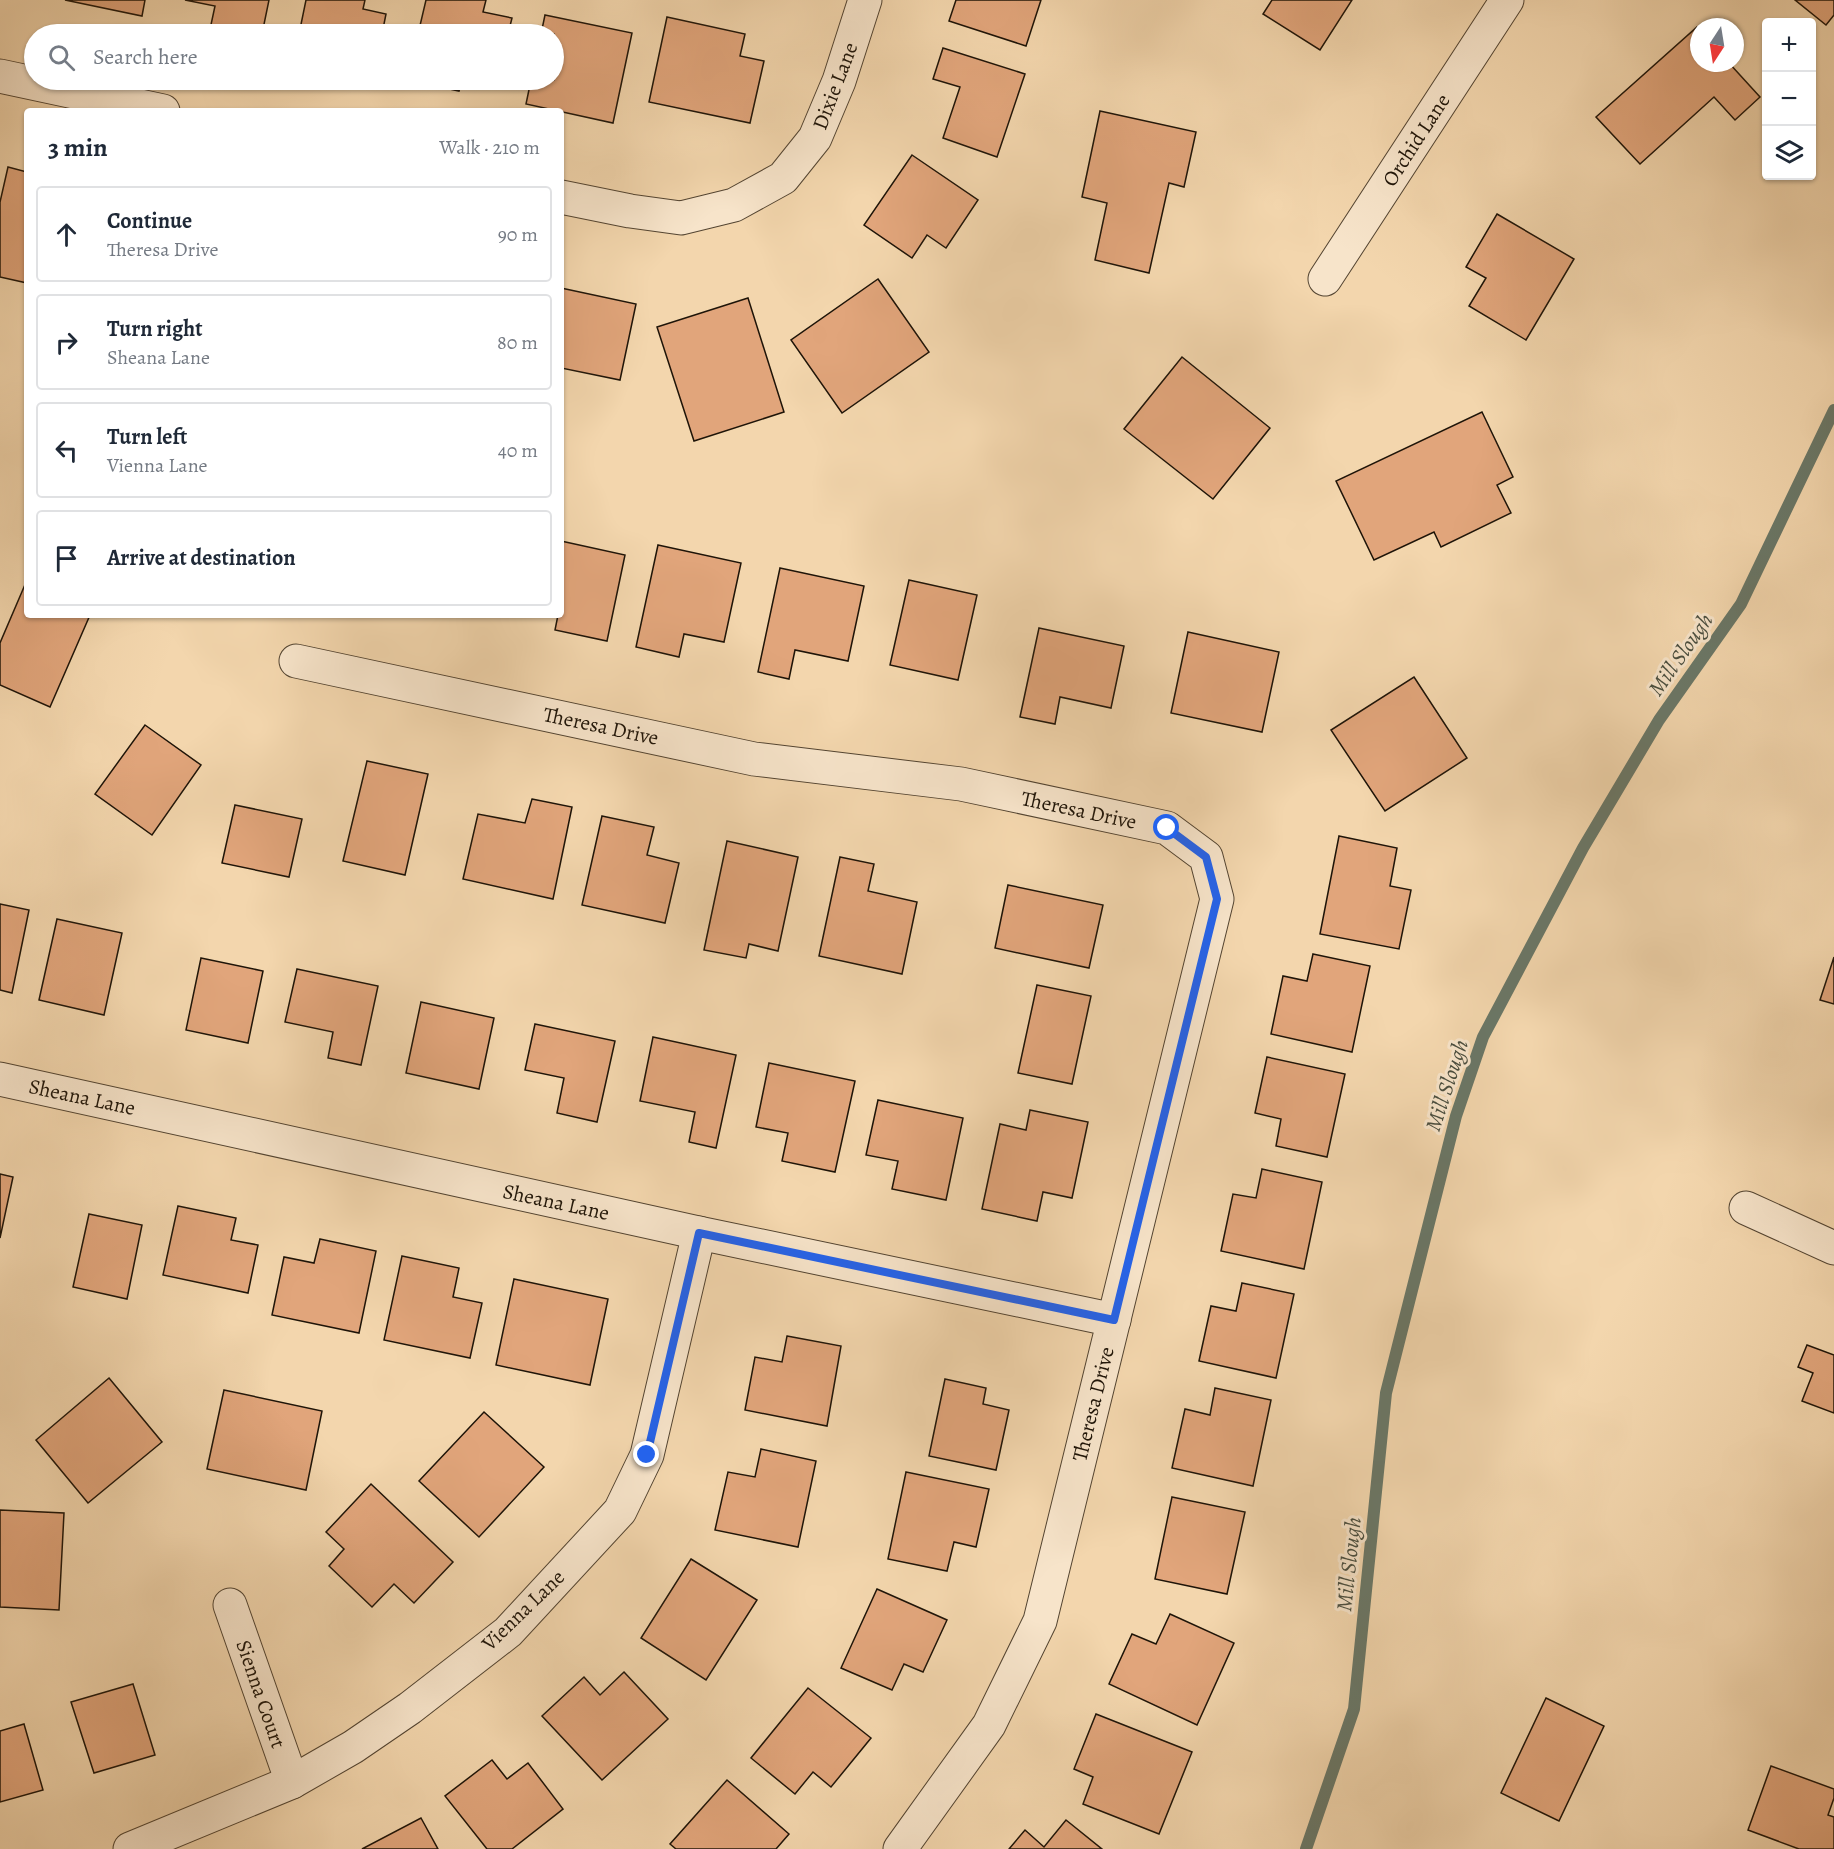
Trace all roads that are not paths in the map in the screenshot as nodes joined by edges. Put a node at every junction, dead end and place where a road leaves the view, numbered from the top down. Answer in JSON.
{"nodes":[{"id":1,"x":865,"y":0,"type":"edge"},
{"id":2,"x":1507,"y":0,"type":"edge"},
{"id":3,"x":0,"y":76,"type":"edge"},
{"id":4,"x":24,"y":81,"type":"edge"},
{"id":5,"x":65,"y":90,"type":"edge"},
{"id":6,"x":149,"y":108,"type":"edge"},
{"id":7,"x":564,"y":197,"type":"edge"},
{"id":8,"x":1325,"y":279,"type":"dead end"},
{"id":9,"x":296,"y":661,"type":"dead end"},
{"id":10,"x":0,"y":1079,"type":"edge"},
{"id":11,"x":1746,"y":1208,"type":"dead end"},
{"id":12,"x":699,"y":1233,"type":"junction"},
{"id":13,"x":1834,"y":1248,"type":"edge"},
{"id":14,"x":1114,"y":1320,"type":"junction"},
{"id":15,"x":230,"y":1605,"type":"dead end"},
{"id":16,"x":292,"y":1782,"type":"junction"},
{"id":17,"x":130,"y":1849,"type":"edge"},
{"id":18,"x":900,"y":1849,"type":"edge"}],
"edges":[{"from":1,"to":7,"type":"street","name":"Dixie Lane"},
{"from":2,"to":8,"type":"street","name":"Orchid Lane"},
{"from":3,"to":4,"type":"street"},
{"from":5,"to":6,"type":"street"},
{"from":9,"to":14,"type":"street","name":"Theresa Drive"},
{"from":10,"to":12,"type":"street","name":"Sheana Lane"},
{"from":11,"to":13,"type":"street"},
{"from":12,"to":14,"type":"street","name":"Sheana Lane"},
{"from":12,"to":16,"type":"street","name":"Vienna Lane"},
{"from":14,"to":18,"type":"street","name":"Theresa Drive"},
{"from":15,"to":16,"type":"street","name":"Sienna Court"},
{"from":16,"to":17,"type":"street","name":"Vienna Lane"}]}
